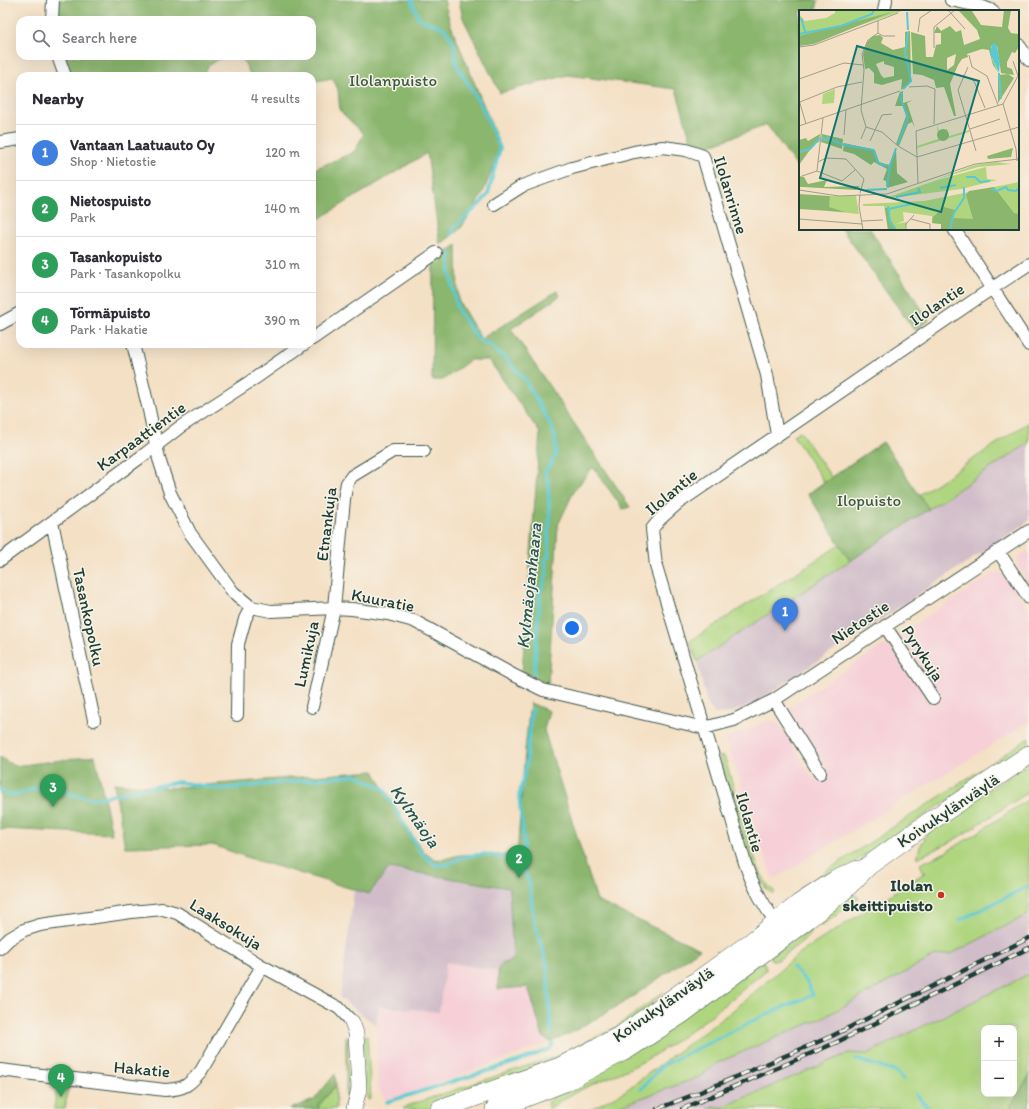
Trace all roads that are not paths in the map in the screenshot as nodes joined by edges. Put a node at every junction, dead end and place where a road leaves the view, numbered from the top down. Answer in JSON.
{"nodes":[{"id":1,"x":53,"y":0,"type":"edge"},
{"id":2,"x":886,"y":0,"type":"edge"},
{"id":3,"x":951,"y":0,"type":"edge"},
{"id":4,"x":884,"y":10,"type":"edge"},
{"id":5,"x":990,"y":10,"type":"edge"},
{"id":6,"x":52,"y":16,"type":"edge"},
{"id":7,"x":1019,"y":45,"type":"edge"},
{"id":8,"x":59,"y":60,"type":"edge"},
{"id":9,"x":1029,"y":60,"type":"edge"},
{"id":10,"x":64,"y":72,"type":"edge"},
{"id":11,"x":16,"y":140,"type":"edge"},
{"id":12,"x":0,"y":142,"type":"edge"},
{"id":13,"x":494,"y":204,"type":"dead end"},
{"id":14,"x":955,"y":230,"type":"edge"},
{"id":15,"x":436,"y":253,"type":"dead end"},
{"id":16,"x":1029,"y":264,"type":"edge"},
{"id":17,"x":992,"y":288,"type":"junction"},
{"id":18,"x":16,"y":315,"type":"edge"},
{"id":19,"x":0,"y":324,"type":"edge"},
{"id":20,"x":316,"y":336,"type":"edge"},
{"id":21,"x":1029,"y":344,"type":"edge"},
{"id":22,"x":134,"y":348,"type":"edge"},
{"id":23,"x":298,"y":348,"type":"edge"},
{"id":24,"x":777,"y":434,"type":"junction"},
{"id":25,"x":156,"y":444,"type":"junction"},
{"id":26,"x":424,"y":451,"type":"dead end"},
{"id":27,"x":52,"y":522,"type":"junction"},
{"id":28,"x":1029,"y":531,"type":"edge"},
{"id":29,"x":998,"y":552,"type":"junction"},
{"id":30,"x":0,"y":560,"type":"edge"},
{"id":31,"x":1029,"y":598,"type":"edge"},
{"id":32,"x":250,"y":607,"type":"junction"},
{"id":33,"x":334,"y":608,"type":"junction"},
{"id":34,"x":885,"y":626,"type":"junction"},
{"id":35,"x":933,"y":698,"type":"dead end"},
{"id":36,"x":774,"y":700,"type":"junction"},
{"id":37,"x":312,"y":707,"type":"dead end"},
{"id":38,"x":237,"y":714,"type":"dead end"},
{"id":39,"x":94,"y":720,"type":"dead end"},
{"id":40,"x":704,"y":728,"type":"junction"},
{"id":41,"x":1029,"y":755,"type":"edge"},
{"id":42,"x":820,"y":773,"type":"dead end"},
{"id":43,"x":781,"y":929,"type":"junction"},
{"id":44,"x":0,"y":948,"type":"edge"},
{"id":45,"x":262,"y":966,"type":"junction"},
{"id":46,"x":352,"y":1022,"type":"joint"},
{"id":47,"x":0,"y":1070,"type":"edge"},
{"id":48,"x":359,"y":1089,"type":"junction"},
{"id":49,"x":354,"y":1109,"type":"edge"},
{"id":50,"x":365,"y":1109,"type":"edge"},
{"id":51,"x":440,"y":1109,"type":"edge"},
{"id":52,"x":495,"y":1109,"type":"edge"}],
"edges":[{"from":1,"to":6,"type":"street"},
{"from":2,"to":4,"type":"street"},
{"from":3,"to":5,"type":"street"},
{"from":7,"to":9,"type":"street"},
{"from":8,"to":10,"type":"street"},
{"from":11,"to":12,"type":"street"},
{"from":13,"to":24,"type":"street","name":"Ilolanrinne"},
{"from":14,"to":17,"type":"street"},
{"from":15,"to":20,"type":"street"},
{"from":16,"to":17,"type":"street","name":"Ilolantie"},
{"from":17,"to":21,"type":"street"},
{"from":17,"to":24,"type":"street","name":"Ilolantie"},
{"from":18,"to":19,"type":"street"},
{"from":22,"to":25,"type":"street"},
{"from":23,"to":25,"type":"street","name":"Karpaattientie"},
{"from":24,"to":40,"type":"street","name":"Ilolantie"},
{"from":25,"to":27,"type":"street","name":"Karpaattientie"},
{"from":25,"to":32,"type":"street"},
{"from":26,"to":33,"type":"street","name":"Etnankuja"},
{"from":27,"to":30,"type":"street","name":"Karpaattientie"},
{"from":27,"to":39,"type":"street","name":"Tasankopolku"},
{"from":28,"to":29,"type":"street","name":"Nietostie"},
{"from":29,"to":31,"type":"street"},
{"from":29,"to":34,"type":"street","name":"Nietostie"},
{"from":32,"to":33,"type":"street","name":"Kuuratie"},
{"from":32,"to":38,"type":"street"},
{"from":33,"to":37,"type":"street","name":"Lumikuja"},
{"from":33,"to":40,"type":"street","name":"Kuuratie"},
{"from":34,"to":35,"type":"street","name":"Pyrykuja"},
{"from":34,"to":36,"type":"street","name":"Nietostie"},
{"from":36,"to":40,"type":"street","name":"Nietostie"},
{"from":36,"to":42,"type":"street"},
{"from":40,"to":43,"type":"street","name":"Ilolantie"},
{"from":41,"to":43,"type":"main road","name":"Koivukylänväylä"},
{"from":43,"to":51,"type":"main road","name":"Koivukylänväylä"},
{"from":43,"to":52,"type":"main road","name":"Koivukylänväylä"},
{"from":44,"to":45,"type":"street","name":"Laaksokuja"},
{"from":45,"to":46,"type":"street","name":"Laaksokuja"},
{"from":45,"to":47,"type":"street","name":"Hakatie"},
{"from":46,"to":48,"type":"street"},
{"from":48,"to":49,"type":"street"},
{"from":48,"to":50,"type":"street"}]}
